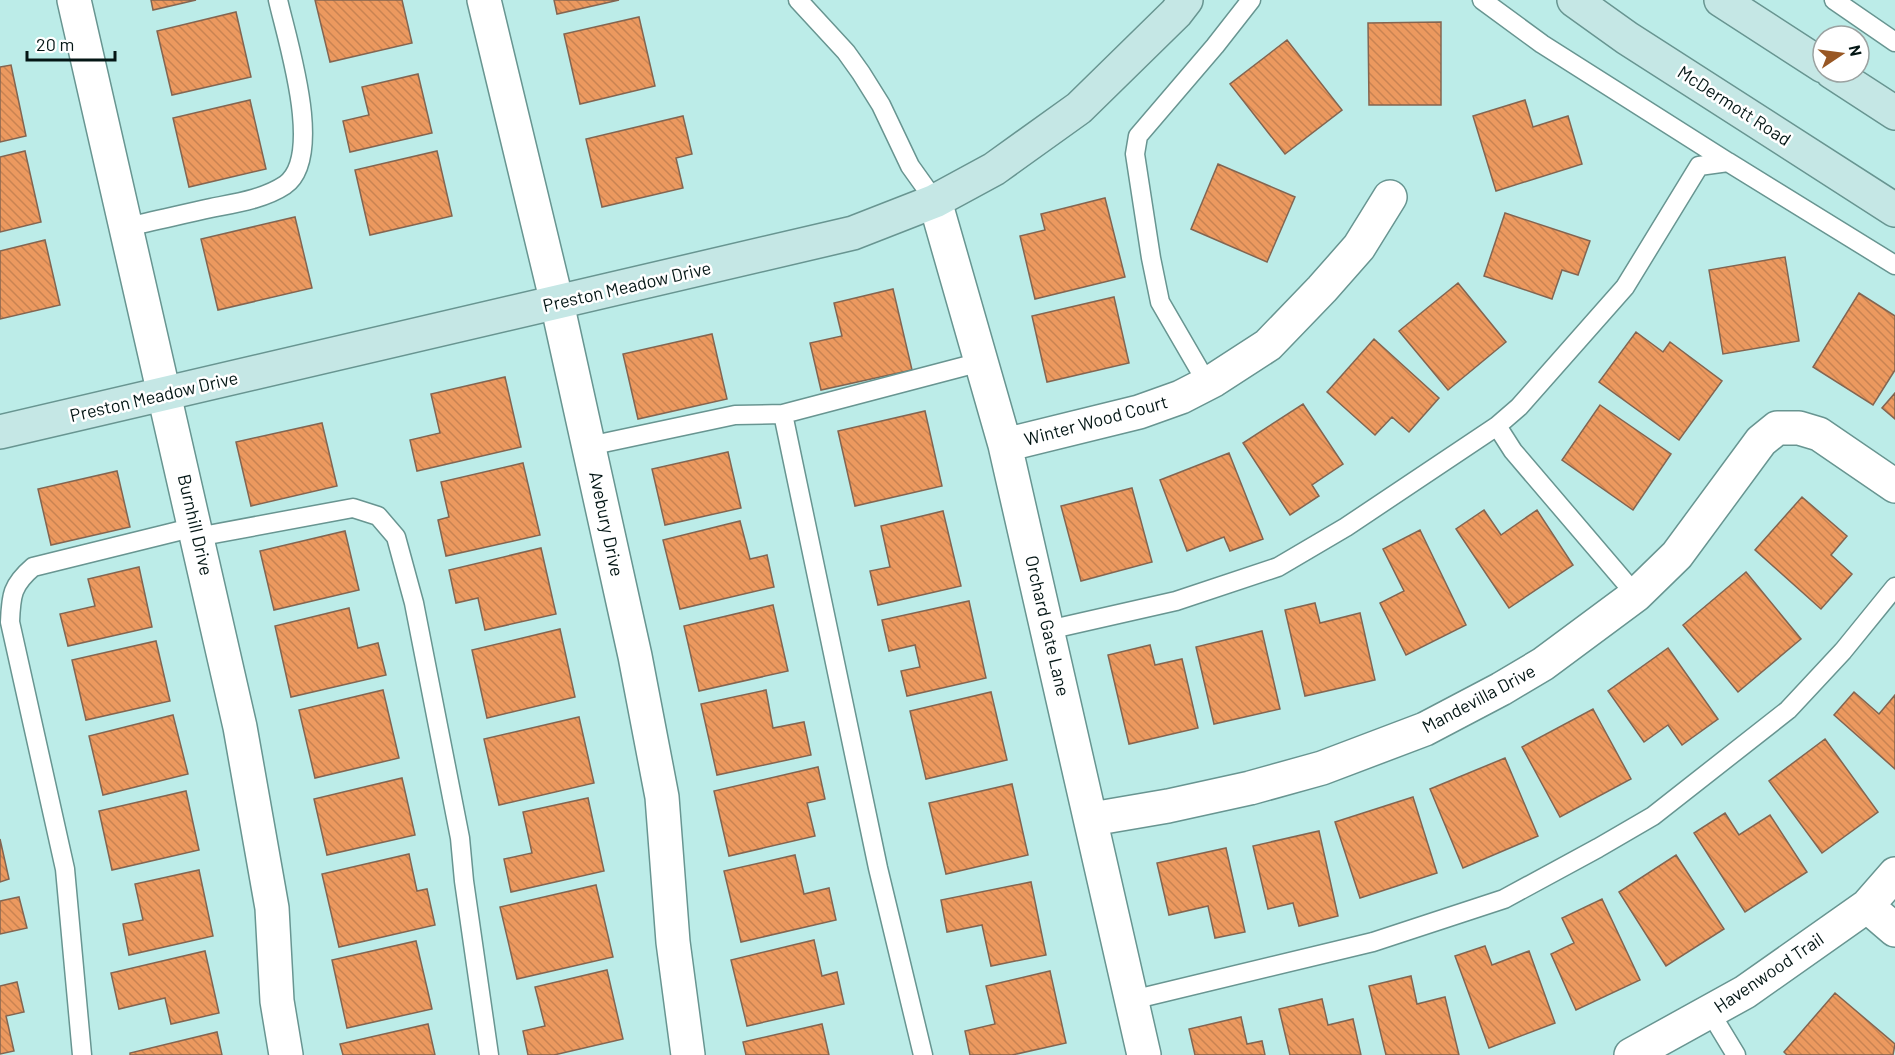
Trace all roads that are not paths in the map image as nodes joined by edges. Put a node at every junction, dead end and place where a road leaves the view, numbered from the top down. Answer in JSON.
{"nodes":[{"id":1,"x":74,"y":0,"type":"edge"},
{"id":2,"x":278,"y":0,"type":"edge"},
{"id":3,"x":484,"y":0,"type":"edge"},
{"id":4,"x":798,"y":0,"type":"edge"},
{"id":5,"x":1186,"y":0,"type":"edge"},
{"id":6,"x":1251,"y":0,"type":"edge"},
{"id":7,"x":1482,"y":0,"type":"edge"},
{"id":8,"x":1574,"y":0,"type":"edge"},
{"id":9,"x":1722,"y":0,"type":"edge"},
{"id":10,"x":1834,"y":0,"type":"edge"},
{"id":11,"x":1895,"y":42,"type":"edge"},
{"id":12,"x":1811,"y":58,"type":"edge"},
{"id":13,"x":1850,"y":84,"type":"edge"},
{"id":14,"x":1895,"y":113,"type":"edge"},
{"id":15,"x":1728,"y":162,"type":"junction"},
{"id":16,"x":1390,"y":197,"type":"dead end"},
{"id":17,"x":935,"y":201,"type":"junction"},
{"id":18,"x":1895,"y":210,"type":"edge"},
{"id":19,"x":126,"y":227,"type":"junction"},
{"id":20,"x":1895,"y":265,"type":"edge"},
{"id":21,"x":557,"y":303,"type":"junction"},
{"id":22,"x":981,"y":362,"type":"junction"},
{"id":23,"x":1207,"y":383,"type":"junction"},
{"id":24,"x":165,"y":394,"type":"junction"},
{"id":25,"x":783,"y":414,"type":"junction"},
{"id":26,"x":1497,"y":426,"type":"junction"},
{"id":27,"x":0,"y":432,"type":"edge"},
{"id":28,"x":1005,"y":445,"type":"junction"},
{"id":29,"x":589,"y":446,"type":"junction"},
{"id":30,"x":1895,"y":486,"type":"edge"},
{"id":31,"x":196,"y":532,"type":"junction"},
{"id":32,"x":1895,"y":587,"type":"edge"},
{"id":33,"x":1636,"y":596,"type":"junction"},
{"id":34,"x":1048,"y":630,"type":"junction"},
{"id":35,"x":1092,"y":819,"type":"junction"},
{"id":36,"x":1895,"y":874,"type":"edge"},
{"id":37,"x":1867,"y":906,"type":"junction"},
{"id":38,"x":1895,"y":930,"type":"edge"},
{"id":39,"x":1132,"y":1000,"type":"junction"},
{"id":40,"x":1710,"y":1012,"type":"junction"},
{"id":41,"x":82,"y":1055,"type":"edge"},
{"id":42,"x":286,"y":1055,"type":"edge"},
{"id":43,"x":489,"y":1055,"type":"edge"},
{"id":44,"x":688,"y":1055,"type":"edge"},
{"id":45,"x":923,"y":1055,"type":"edge"},
{"id":46,"x":1144,"y":1055,"type":"edge"},
{"id":47,"x":1631,"y":1055,"type":"edge"},
{"id":48,"x":1736,"y":1055,"type":"edge"}],
"edges":[{"from":1,"to":19,"type":"street","name":"Burnhill Drive"},
{"from":2,"to":19,"type":"lane"},
{"from":3,"to":21,"type":"street","name":"Avebury Drive"},
{"from":4,"to":17,"type":"lane"},
{"from":5,"to":17,"type":"street","name":"Preston Meadow Drive"},
{"from":6,"to":23,"type":"lane"},
{"from":7,"to":15,"type":"lane"},
{"from":8,"to":18,"type":"street","name":"McDermott Road"},
{"from":9,"to":12,"type":"street"},
{"from":10,"to":11,"type":"lane"},
{"from":13,"to":14,"type":"street"},
{"from":15,"to":20,"type":"lane"},
{"from":15,"to":26,"type":"lane"},
{"from":16,"to":23,"type":"street","name":"Winter Wood Court"},
{"from":17,"to":21,"type":"street","name":"Preston Meadow Drive"},
{"from":17,"to":22,"type":"street","name":"Orchard Gate Lane"},
{"from":19,"to":24,"type":"street","name":"Burnhill Drive"},
{"from":21,"to":24,"type":"street","name":"Preston Meadow Drive"},
{"from":21,"to":29,"type":"street","name":"Avebury Drive"},
{"from":22,"to":25,"type":"lane"},
{"from":22,"to":28,"type":"street","name":"Orchard Gate Lane"},
{"from":23,"to":28,"type":"street","name":"Winter Wood Court"},
{"from":24,"to":27,"type":"street","name":"Preston Meadow Drive"},
{"from":24,"to":31,"type":"street","name":"Burnhill Drive"},
{"from":25,"to":29,"type":"lane"},
{"from":25,"to":45,"type":"lane"},
{"from":26,"to":33,"type":"lane"},
{"from":26,"to":34,"type":"lane"},
{"from":28,"to":34,"type":"street","name":"Orchard Gate Lane"},
{"from":29,"to":44,"type":"street","name":"Avebury Drive"},
{"from":30,"to":33,"type":"street","name":"Mandevilla Drive"},
{"from":31,"to":41,"type":"lane"},
{"from":31,"to":42,"type":"street","name":"Burnhill Drive"},
{"from":31,"to":43,"type":"lane"},
{"from":32,"to":39,"type":"lane"},
{"from":33,"to":35,"type":"street","name":"Mandevilla Drive"},
{"from":34,"to":35,"type":"street","name":"Orchard Gate Lane"},
{"from":35,"to":39,"type":"street","name":"Orchard Gate Lane"},
{"from":36,"to":37,"type":"street","name":"Havenwood Trail"},
{"from":37,"to":38,"type":"street"},
{"from":37,"to":40,"type":"street","name":"Havenwood Trail"},
{"from":39,"to":46,"type":"street","name":"Orchard Gate Lane"},
{"from":40,"to":47,"type":"street","name":"Havenwood Trail"},
{"from":40,"to":48,"type":"lane"}]}
